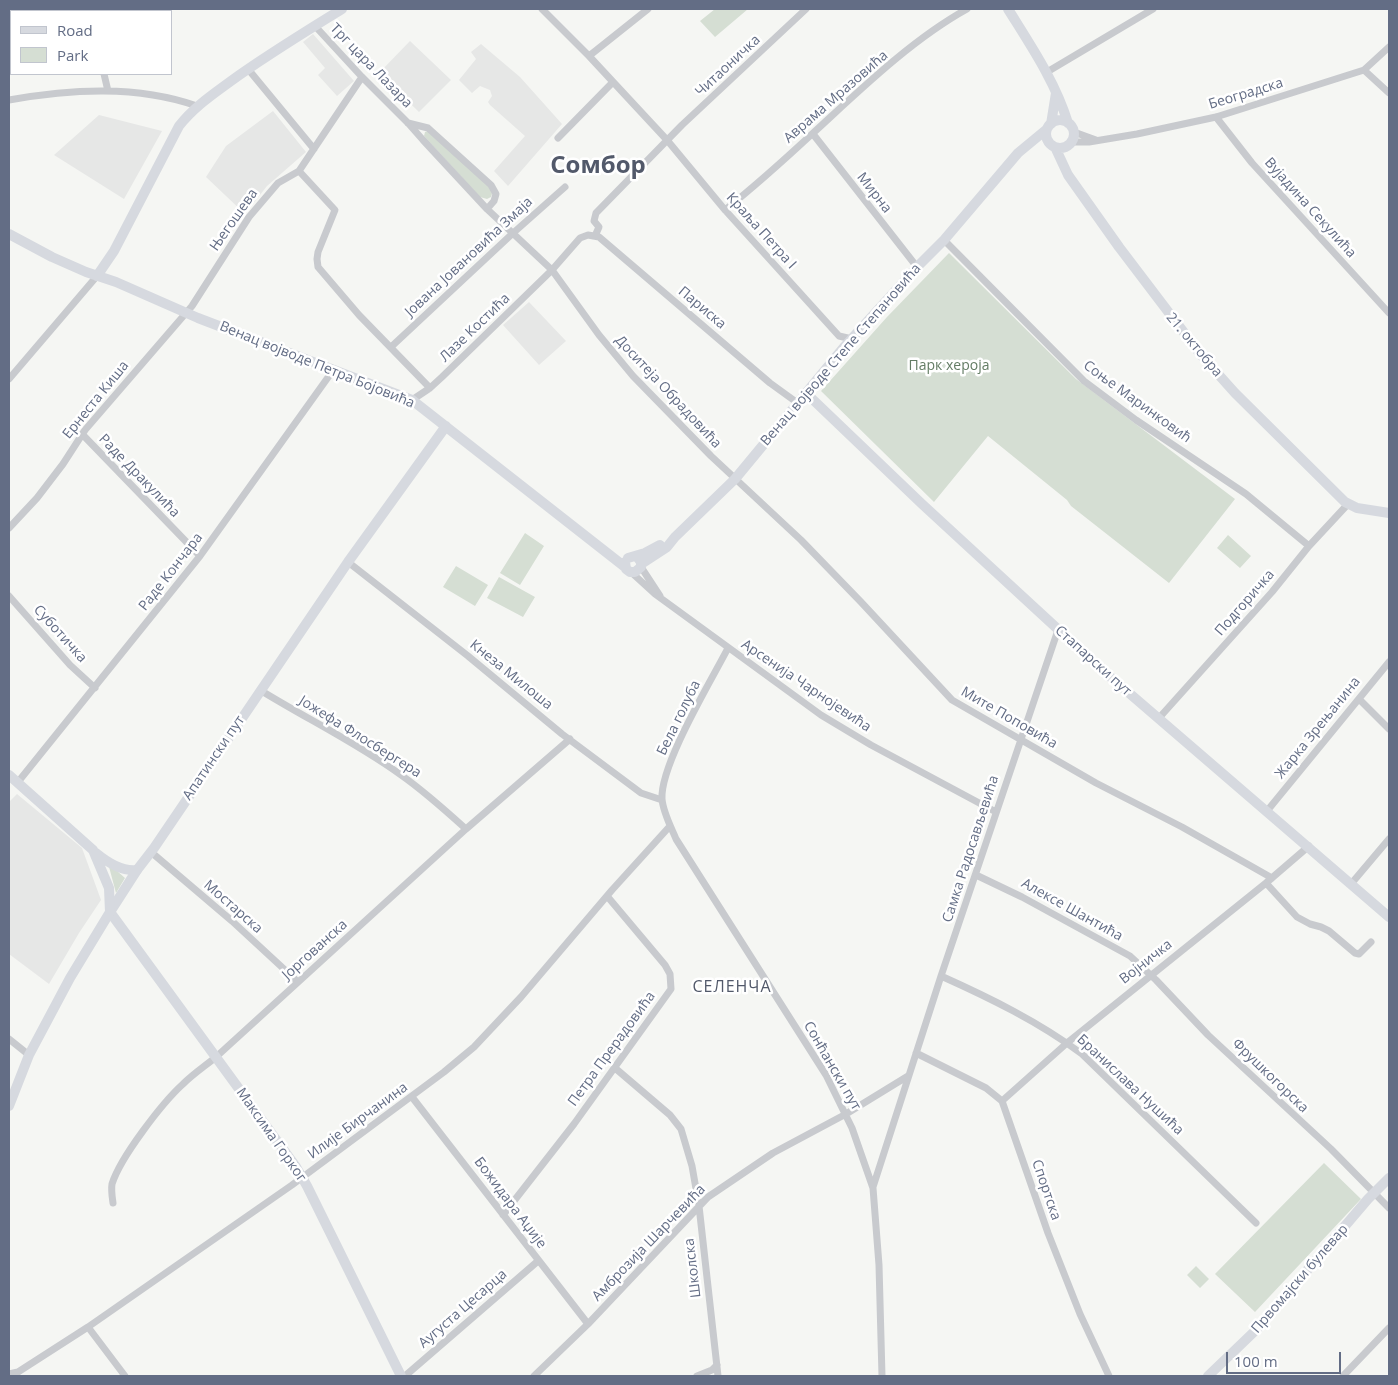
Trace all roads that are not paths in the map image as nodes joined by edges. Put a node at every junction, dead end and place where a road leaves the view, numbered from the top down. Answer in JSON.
{"nodes":[{"id":1,"x":342,"y":9,"type":"edge"},
{"id":2,"x":542,"y":9,"type":"edge"},
{"id":3,"x":648,"y":9,"type":"edge"},
{"id":4,"x":806,"y":9,"type":"edge"},
{"id":5,"x":966,"y":9,"type":"edge"},
{"id":6,"x":1008,"y":9,"type":"edge"},
{"id":7,"x":1153,"y":9,"type":"edge"},
{"id":8,"x":315,"y":26,"type":"junction"},
{"id":9,"x":1389,"y":47,"type":"edge"},
{"id":10,"x":589,"y":56,"type":"junction"},
{"id":11,"x":248,"y":69,"type":"junction"},
{"id":12,"x":1364,"y":70,"type":"junction"},
{"id":13,"x":1047,"y":72,"type":"junction"},
{"id":14,"x":104,"y":75,"type":"edge"},
{"id":15,"x":362,"y":77,"type":"junction"},
{"id":16,"x":613,"y":82,"type":"junction"},
{"id":17,"x":108,"y":91,"type":"junction"},
{"id":18,"x":1056,"y":93,"type":"junction"},
{"id":19,"x":1389,"y":93,"type":"edge"},
{"id":20,"x":9,"y":100,"type":"edge"},
{"id":21,"x":198,"y":106,"type":"junction"},
{"id":22,"x":1216,"y":117,"type":"junction"},
{"id":23,"x":408,"y":122,"type":"junction"},
{"id":24,"x":1068,"y":123,"type":"junction"},
{"id":25,"x":1049,"y":126,"type":"junction"},
{"id":26,"x":1074,"y":132,"type":"junction"},
{"id":27,"x":813,"y":134,"type":"junction"},
{"id":28,"x":558,"y":138,"type":"dead end"},
{"id":29,"x":667,"y":140,"type":"junction"},
{"id":30,"x":1099,"y":140,"type":"junction"},
{"id":31,"x":1070,"y":143,"type":"junction"},
{"id":32,"x":1029,"y":144,"type":"junction"},
{"id":33,"x":1054,"y":147,"type":"junction"},
{"id":34,"x":314,"y":149,"type":"junction"},
{"id":35,"x":1063,"y":166,"type":"junction"},
{"id":36,"x":299,"y":171,"type":"junction"},
{"id":37,"x":565,"y":187,"type":"dead end"},
{"id":38,"x":487,"y":209,"type":"junction"},
{"id":39,"x":725,"y":210,"type":"junction"},
{"id":40,"x":9,"y":234,"type":"edge"},
{"id":41,"x":512,"y":234,"type":"junction"},
{"id":42,"x":592,"y":235,"type":"junction"},
{"id":43,"x":944,"y":240,"type":"junction"},
{"id":44,"x":917,"y":267,"type":"junction"},
{"id":45,"x":552,"y":270,"type":"junction"},
{"id":46,"x":97,"y":276,"type":"junction"},
{"id":47,"x":187,"y":313,"type":"junction"},
{"id":48,"x":1389,"y":313,"type":"edge"},
{"id":49,"x":839,"y":336,"type":"junction"},
{"id":50,"x":852,"y":339,"type":"junction"},
{"id":51,"x":392,"y":347,"type":"junction"},
{"id":52,"x":840,"y":353,"type":"junction"},
{"id":53,"x":334,"y":369,"type":"junction"},
{"id":54,"x":9,"y":379,"type":"edge"},
{"id":55,"x":430,"y":388,"type":"junction"},
{"id":56,"x":807,"y":394,"type":"junction"},
{"id":57,"x":412,"y":400,"type":"junction"},
{"id":58,"x":798,"y":404,"type":"junction"},
{"id":59,"x":446,"y":426,"type":"junction"},
{"id":60,"x":82,"y":434,"type":"junction"},
{"id":61,"x":735,"y":479,"type":"junction"},
{"id":62,"x":1348,"y":504,"type":"junction"},
{"id":63,"x":1389,"y":513,"type":"edge"},
{"id":64,"x":9,"y":528,"type":"edge"},
{"id":65,"x":1309,"y":546,"type":"junction"},
{"id":66,"x":200,"y":556,"type":"junction"},
{"id":67,"x":348,"y":562,"type":"junction"},
{"id":68,"x":634,"y":564,"type":"junction"},
{"id":69,"x":9,"y":596,"type":"edge"},
{"id":70,"x":1058,"y":630,"type":"junction"},
{"id":71,"x":728,"y":648,"type":"junction"},
{"id":72,"x":1389,"y":662,"type":"edge"},
{"id":73,"x":95,"y":688,"type":"junction"},
{"id":74,"x":260,"y":690,"type":"junction"},
{"id":75,"x":1358,"y":699,"type":"junction"},
{"id":76,"x":1159,"y":718,"type":"junction"},
{"id":77,"x":1389,"y":729,"type":"edge"},
{"id":78,"x":570,"y":739,"type":"junction"},
{"id":79,"x":1021,"y":739,"type":"junction"},
{"id":80,"x":9,"y":775,"type":"edge"},
{"id":81,"x":18,"y":782,"type":"junction"},
{"id":82,"x":662,"y":800,"type":"junction"},
{"id":83,"x":1267,"y":811,"type":"junction"},
{"id":84,"x":996,"y":812,"type":"junction"},
{"id":85,"x":670,"y":826,"type":"junction"},
{"id":86,"x":466,"y":829,"type":"junction"},
{"id":87,"x":1389,"y":838,"type":"edge"},
{"id":88,"x":1308,"y":846,"type":"junction"},
{"id":89,"x":93,"y":850,"type":"junction"},
{"id":90,"x":151,"y":852,"type":"junction"},
{"id":91,"x":137,"y":870,"type":"junction"},
{"id":92,"x":976,"y":875,"type":"junction"},
{"id":93,"x":1269,"y":881,"type":"junction"},
{"id":94,"x":1351,"y":884,"type":"junction"},
{"id":95,"x":607,"y":896,"type":"junction"},
{"id":96,"x":110,"y":912,"type":"junction"},
{"id":97,"x":1389,"y":917,"type":"edge"},
{"id":98,"x":1371,"y":942,"type":"dead end"},
{"id":99,"x":1150,"y":975,"type":"junction"},
{"id":100,"x":941,"y":976,"type":"junction"},
{"id":101,"x":298,"y":982,"type":"junction"},
{"id":102,"x":9,"y":1039,"type":"edge"},
{"id":103,"x":1067,"y":1043,"type":"junction"},
{"id":104,"x":916,"y":1053,"type":"junction"},
{"id":105,"x":29,"y":1055,"type":"junction"},
{"id":106,"x":216,"y":1057,"type":"junction"},
{"id":107,"x":615,"y":1068,"type":"junction"},
{"id":108,"x":908,"y":1076,"type":"junction"},
{"id":109,"x":412,"y":1097,"type":"junction"},
{"id":110,"x":1002,"y":1101,"type":"junction"},
{"id":111,"x":9,"y":1106,"type":"edge"},
{"id":112,"x":846,"y":1114,"type":"junction"},
{"id":113,"x":302,"y":1178,"type":"junction"},
{"id":114,"x":1389,"y":1178,"type":"edge"},
{"id":115,"x":873,"y":1188,"type":"junction"},
{"id":116,"x":1375,"y":1192,"type":"junction"},
{"id":117,"x":112,"y":1203,"type":"dead end"},
{"id":118,"x":699,"y":1206,"type":"junction"},
{"id":119,"x":1389,"y":1208,"type":"edge"},
{"id":120,"x":503,"y":1215,"type":"junction"},
{"id":121,"x":1256,"y":1223,"type":"dead end"},
{"id":122,"x":538,"y":1261,"type":"junction"},
{"id":123,"x":588,"y":1324,"type":"junction"},
{"id":124,"x":88,"y":1327,"type":"junction"},
{"id":125,"x":1388,"y":1333,"type":"edge"},
{"id":126,"x":717,"y":1365,"type":"junction"},
{"id":127,"x":9,"y":1374,"type":"edge"},
{"id":128,"x":125,"y":1376,"type":"edge"},
{"id":129,"x":403,"y":1376,"type":"edge"},
{"id":130,"x":534,"y":1376,"type":"edge"},
{"id":131,"x":697,"y":1376,"type":"edge"},
{"id":132,"x":718,"y":1376,"type":"edge"},
{"id":133,"x":882,"y":1376,"type":"edge"},
{"id":134,"x":1109,"y":1376,"type":"edge"},
{"id":135,"x":1208,"y":1376,"type":"edge"},
{"id":136,"x":1343,"y":1376,"type":"edge"}],
"edges":[{"from":1,"to":8,"type":"main road"},
{"from":2,"to":10,"type":"street"},
{"from":3,"to":10,"type":"street"},
{"from":4,"to":29,"type":"street","name":"Читаоничка"},
{"from":5,"to":27,"type":"street","name":"Аврама Мразовића"},
{"from":6,"to":13,"type":"main road"},
{"from":7,"to":13,"type":"street"},
{"from":8,"to":11,"type":"main road"},
{"from":8,"to":15,"type":"street","name":"Трг цара Лазара"},
{"from":9,"to":12,"type":"street","name":"Београдска"},
{"from":10,"to":16,"type":"street","name":"Краља Петра I"},
{"from":11,"to":21,"type":"main road"},
{"from":11,"to":34,"type":"street"},
{"from":12,"to":19,"type":"street"},
{"from":12,"to":22,"type":"street","name":"Београдска"},
{"from":13,"to":18,"type":"main road"},
{"from":14,"to":17,"type":"street"},
{"from":15,"to":23,"type":"street","name":"Трг цара Лазара"},
{"from":15,"to":34,"type":"street","name":"Његошева"},
{"from":16,"to":28,"type":"street"},
{"from":16,"to":29,"type":"street","name":"Краља Петра I"},
{"from":17,"to":20,"type":"street"},
{"from":17,"to":21,"type":"street"},
{"from":18,"to":24,"type":"main road"},
{"from":18,"to":25,"type":"main road"},
{"from":21,"to":46,"type":"main road"},
{"from":22,"to":30,"type":"street","name":"Београдска"},
{"from":22,"to":48,"type":"street","name":"Вујадина Секулића"},
{"from":23,"to":38,"type":"street","name":"Трг цара Лазара"},
{"from":23,"to":38,"type":"street","name":"Трг цара Лазара"},
{"from":24,"to":25,"type":"main road"},
{"from":24,"to":26,"type":"main road"},
{"from":25,"to":32,"type":"main road","name":"Венац војводе Степе Степановића"},
{"from":25,"to":33,"type":"main road"},
{"from":26,"to":30,"type":"street","name":"Београдска"},
{"from":26,"to":31,"type":"main road"},
{"from":27,"to":39,"type":"street","name":"Аврама Мразовића"},
{"from":27,"to":44,"type":"street","name":"Мирна"},
{"from":29,"to":39,"type":"street","name":"Краља Петра I"},
{"from":29,"to":42,"type":"street"},
{"from":30,"to":31,"type":"street","name":"Београдска"},
{"from":31,"to":33,"type":"main road"},
{"from":31,"to":35,"type":"main road"},
{"from":32,"to":33,"type":"main road"},
{"from":32,"to":43,"type":"main road","name":"Венац војводе Степе Степановића"},
{"from":33,"to":35,"type":"main road","name":"21. октобра"},
{"from":34,"to":36,"type":"street","name":"Његошева"},
{"from":35,"to":62,"type":"main road","name":"21. октобра"},
{"from":36,"to":47,"type":"street","name":"Његошева"},
{"from":36,"to":51,"type":"street"},
{"from":37,"to":41,"type":"street","name":"Јована Јовановића Змаја"},
{"from":38,"to":41,"type":"street","name":"Доситеја Обрадовића"},
{"from":39,"to":49,"type":"street","name":"Краља Петра I"},
{"from":40,"to":46,"type":"main road","name":"Венац војводе Петра Бојовића"},
{"from":41,"to":45,"type":"street","name":"Доситеја Обрадовића"},
{"from":41,"to":51,"type":"street","name":"Јована Јовановића Змаја"},
{"from":42,"to":45,"type":"street","name":"Лазе Костића"},
{"from":42,"to":58,"type":"street","name":"Париска"},
{"from":43,"to":44,"type":"main road","name":"Венац војводе Степе Степановића"},
{"from":43,"to":65,"type":"street","name":"Соње Маринковић"},
{"from":44,"to":50,"type":"main road","name":"Венац војводе Степе Степановића"},
{"from":45,"to":55,"type":"street","name":"Лазе Костића"},
{"from":45,"to":61,"type":"street","name":"Доситеја Обрадовића"},
{"from":46,"to":47,"type":"main road","name":"Венац војводе Петра Бојовића"},
{"from":46,"to":54,"type":"street"},
{"from":47,"to":53,"type":"main road","name":"Венац војводе Петра Бојовића"},
{"from":47,"to":60,"type":"street","name":"Ернеста Киша"},
{"from":49,"to":50,"type":"street"},
{"from":49,"to":52,"type":"street"},
{"from":50,"to":52,"type":"main road","name":"Венац војводе Степе Степановића"},
{"from":51,"to":55,"type":"street"},
{"from":52,"to":56,"type":"main road","name":"Венац војводе Степе Степановића"},
{"from":53,"to":57,"type":"main road","name":"Венац војводе Петра Бојовића"},
{"from":53,"to":66,"type":"street","name":"Раде Кончара"},
{"from":55,"to":57,"type":"street","name":"Лазе Костића"},
{"from":56,"to":58,"type":"main road","name":"Венац војводе Степе Степановића"},
{"from":56,"to":70,"type":"main road","name":"Стапарски пут"},
{"from":57,"to":59,"type":"main road","name":"Венац војводе Петра Бојовића"},
{"from":58,"to":61,"type":"main road","name":"Венац војводе Степе Степановића"},
{"from":59,"to":67,"type":"main road","name":"Апатински пут"},
{"from":59,"to":68,"type":"main road","name":"Венац војводе Петра Бојовића"},
{"from":60,"to":64,"type":"street","name":"Ернеста Киша"},
{"from":60,"to":66,"type":"street","name":"Раде Дракулића"},
{"from":61,"to":68,"type":"main road","name":"Венац војводе Степе Степановића"},
{"from":61,"to":79,"type":"street","name":"Мите Поповића"},
{"from":62,"to":63,"type":"main road"},
{"from":62,"to":65,"type":"street","name":"Подгоричка"},
{"from":65,"to":76,"type":"street","name":"Подгоричка"},
{"from":66,"to":73,"type":"street","name":"Раде Кончара"},
{"from":67,"to":74,"type":"main road","name":"Апатински пут"},
{"from":67,"to":78,"type":"street","name":"Кнеза Милоша"},
{"from":68,"to":71,"type":"street","name":"Арсенија Чарнојевића"},
{"from":69,"to":73,"type":"street","name":"Суботичка"},
{"from":70,"to":76,"type":"main road","name":"Стапарски пут"},
{"from":70,"to":79,"type":"street","name":"Самка Радосављевића"},
{"from":71,"to":82,"type":"street","name":"Бела голуба"},
{"from":71,"to":84,"type":"street","name":"Арсенија Чарнојевића"},
{"from":72,"to":75,"type":"street","name":"Жарка Зрењанина"},
{"from":73,"to":81,"type":"street","name":"Раде Кончара"},
{"from":74,"to":86,"type":"street","name":"Јожефа Флосбергера"},
{"from":74,"to":90,"type":"main road","name":"Апатински пут"},
{"from":75,"to":77,"type":"street"},
{"from":75,"to":83,"type":"street","name":"Жарка Зрењанина"},
{"from":76,"to":83,"type":"main road","name":"Стапарски пут"},
{"from":78,"to":82,"type":"street","name":"Кнеза Милоша"},
{"from":78,"to":86,"type":"street","name":"Јоргованска"},
{"from":79,"to":84,"type":"street","name":"Самка Радосављевића"},
{"from":79,"to":93,"type":"street","name":"Мите Поповића"},
{"from":80,"to":81,"type":"main road"},
{"from":81,"to":89,"type":"main road"},
{"from":82,"to":85,"type":"street","name":"Сонћански пут"},
{"from":83,"to":88,"type":"main road","name":"Стапарски пут"},
{"from":84,"to":92,"type":"street","name":"Самка Радосављевића"},
{"from":85,"to":95,"type":"street","name":"Илије Бирчанина"},
{"from":85,"to":112,"type":"street","name":"Сонћански пут"},
{"from":86,"to":101,"type":"street","name":"Јоргованска"},
{"from":87,"to":94,"type":"street"},
{"from":88,"to":93,"type":"street","name":"Војничка"},
{"from":88,"to":94,"type":"main road","name":"Стапарски пут"},
{"from":89,"to":91,"type":"main road"},
{"from":89,"to":96,"type":"main road"},
{"from":90,"to":91,"type":"main road","name":"Апатински пут"},
{"from":90,"to":101,"type":"street","name":"Мостарска"},
{"from":91,"to":96,"type":"main road","name":"Апатински пут"},
{"from":92,"to":99,"type":"street","name":"Алексе Шантића"},
{"from":92,"to":100,"type":"street","name":"Самка Радосављевића"},
{"from":93,"to":98,"type":"street","name":"Мите Поповића"},
{"from":93,"to":99,"type":"street","name":"Војничка"},
{"from":94,"to":97,"type":"main road","name":"Стапарски пут"},
{"from":95,"to":107,"type":"street","name":"Петра Прерадовића"},
{"from":95,"to":109,"type":"street","name":"Илије Бирчанина"},
{"from":96,"to":105,"type":"main road","name":"Апатински пут"},
{"from":96,"to":106,"type":"main road","name":"Максима Горког"},
{"from":99,"to":103,"type":"street","name":"Војничка"},
{"from":99,"to":116,"type":"street","name":"Фрушкогорска"},
{"from":100,"to":103,"type":"street","name":"Бранислава Нушића"},
{"from":100,"to":104,"type":"street","name":"Самка Радосављевића"},
{"from":101,"to":106,"type":"street","name":"Јоргованска"},
{"from":102,"to":105,"type":"street"},
{"from":103,"to":110,"type":"street","name":"Војничка"},
{"from":103,"to":121,"type":"street","name":"Бранислава Нушића"},
{"from":104,"to":108,"type":"street","name":"Самка Радосављевића"},
{"from":104,"to":110,"type":"street"},
{"from":105,"to":111,"type":"main road","name":"Апатински пут"},
{"from":106,"to":113,"type":"main road","name":"Максима Горког"},
{"from":106,"to":117,"type":"street","name":"Јоргованска"},
{"from":107,"to":118,"type":"street","name":"Школска"},
{"from":107,"to":120,"type":"street","name":"Петра Прерадовића"},
{"from":108,"to":112,"type":"street"},
{"from":108,"to":115,"type":"street","name":"Самка Радосављевића"},
{"from":109,"to":113,"type":"street","name":"Илије Бирчанина"},
{"from":109,"to":120,"type":"street","name":"Божидара Аџије"},
{"from":110,"to":134,"type":"street","name":"Спортска"},
{"from":112,"to":115,"type":"street","name":"Сонћански пут"},
{"from":112,"to":118,"type":"street","name":"Амброзија Шарчевића"},
{"from":113,"to":124,"type":"street","name":"Илије Бирчанина"},
{"from":113,"to":129,"type":"main road","name":"Максима Горког"},
{"from":114,"to":116,"type":"main road","name":"Првомајски булевар"},
{"from":115,"to":133,"type":"street","name":"Сонћански пут"},
{"from":116,"to":119,"type":"street","name":"Фрушкогорска"},
{"from":116,"to":135,"type":"main road","name":"Првомајски булевар"},
{"from":118,"to":123,"type":"street","name":"Амброзија Шарчевића"},
{"from":118,"to":126,"type":"street","name":"Школска"},
{"from":120,"to":122,"type":"street","name":"Божидара Аџије"},
{"from":122,"to":123,"type":"street","name":"Божидара Аџије"},
{"from":122,"to":129,"type":"street","name":"Аугуста Цесарца"},
{"from":123,"to":130,"type":"street","name":"Амброзија Шарчевића"},
{"from":124,"to":127,"type":"street","name":"Илије Бирчанина"},
{"from":124,"to":128,"type":"street"},
{"from":125,"to":136,"type":"street"},
{"from":126,"to":131,"type":"street"},
{"from":126,"to":132,"type":"street","name":"Школска"}]}
